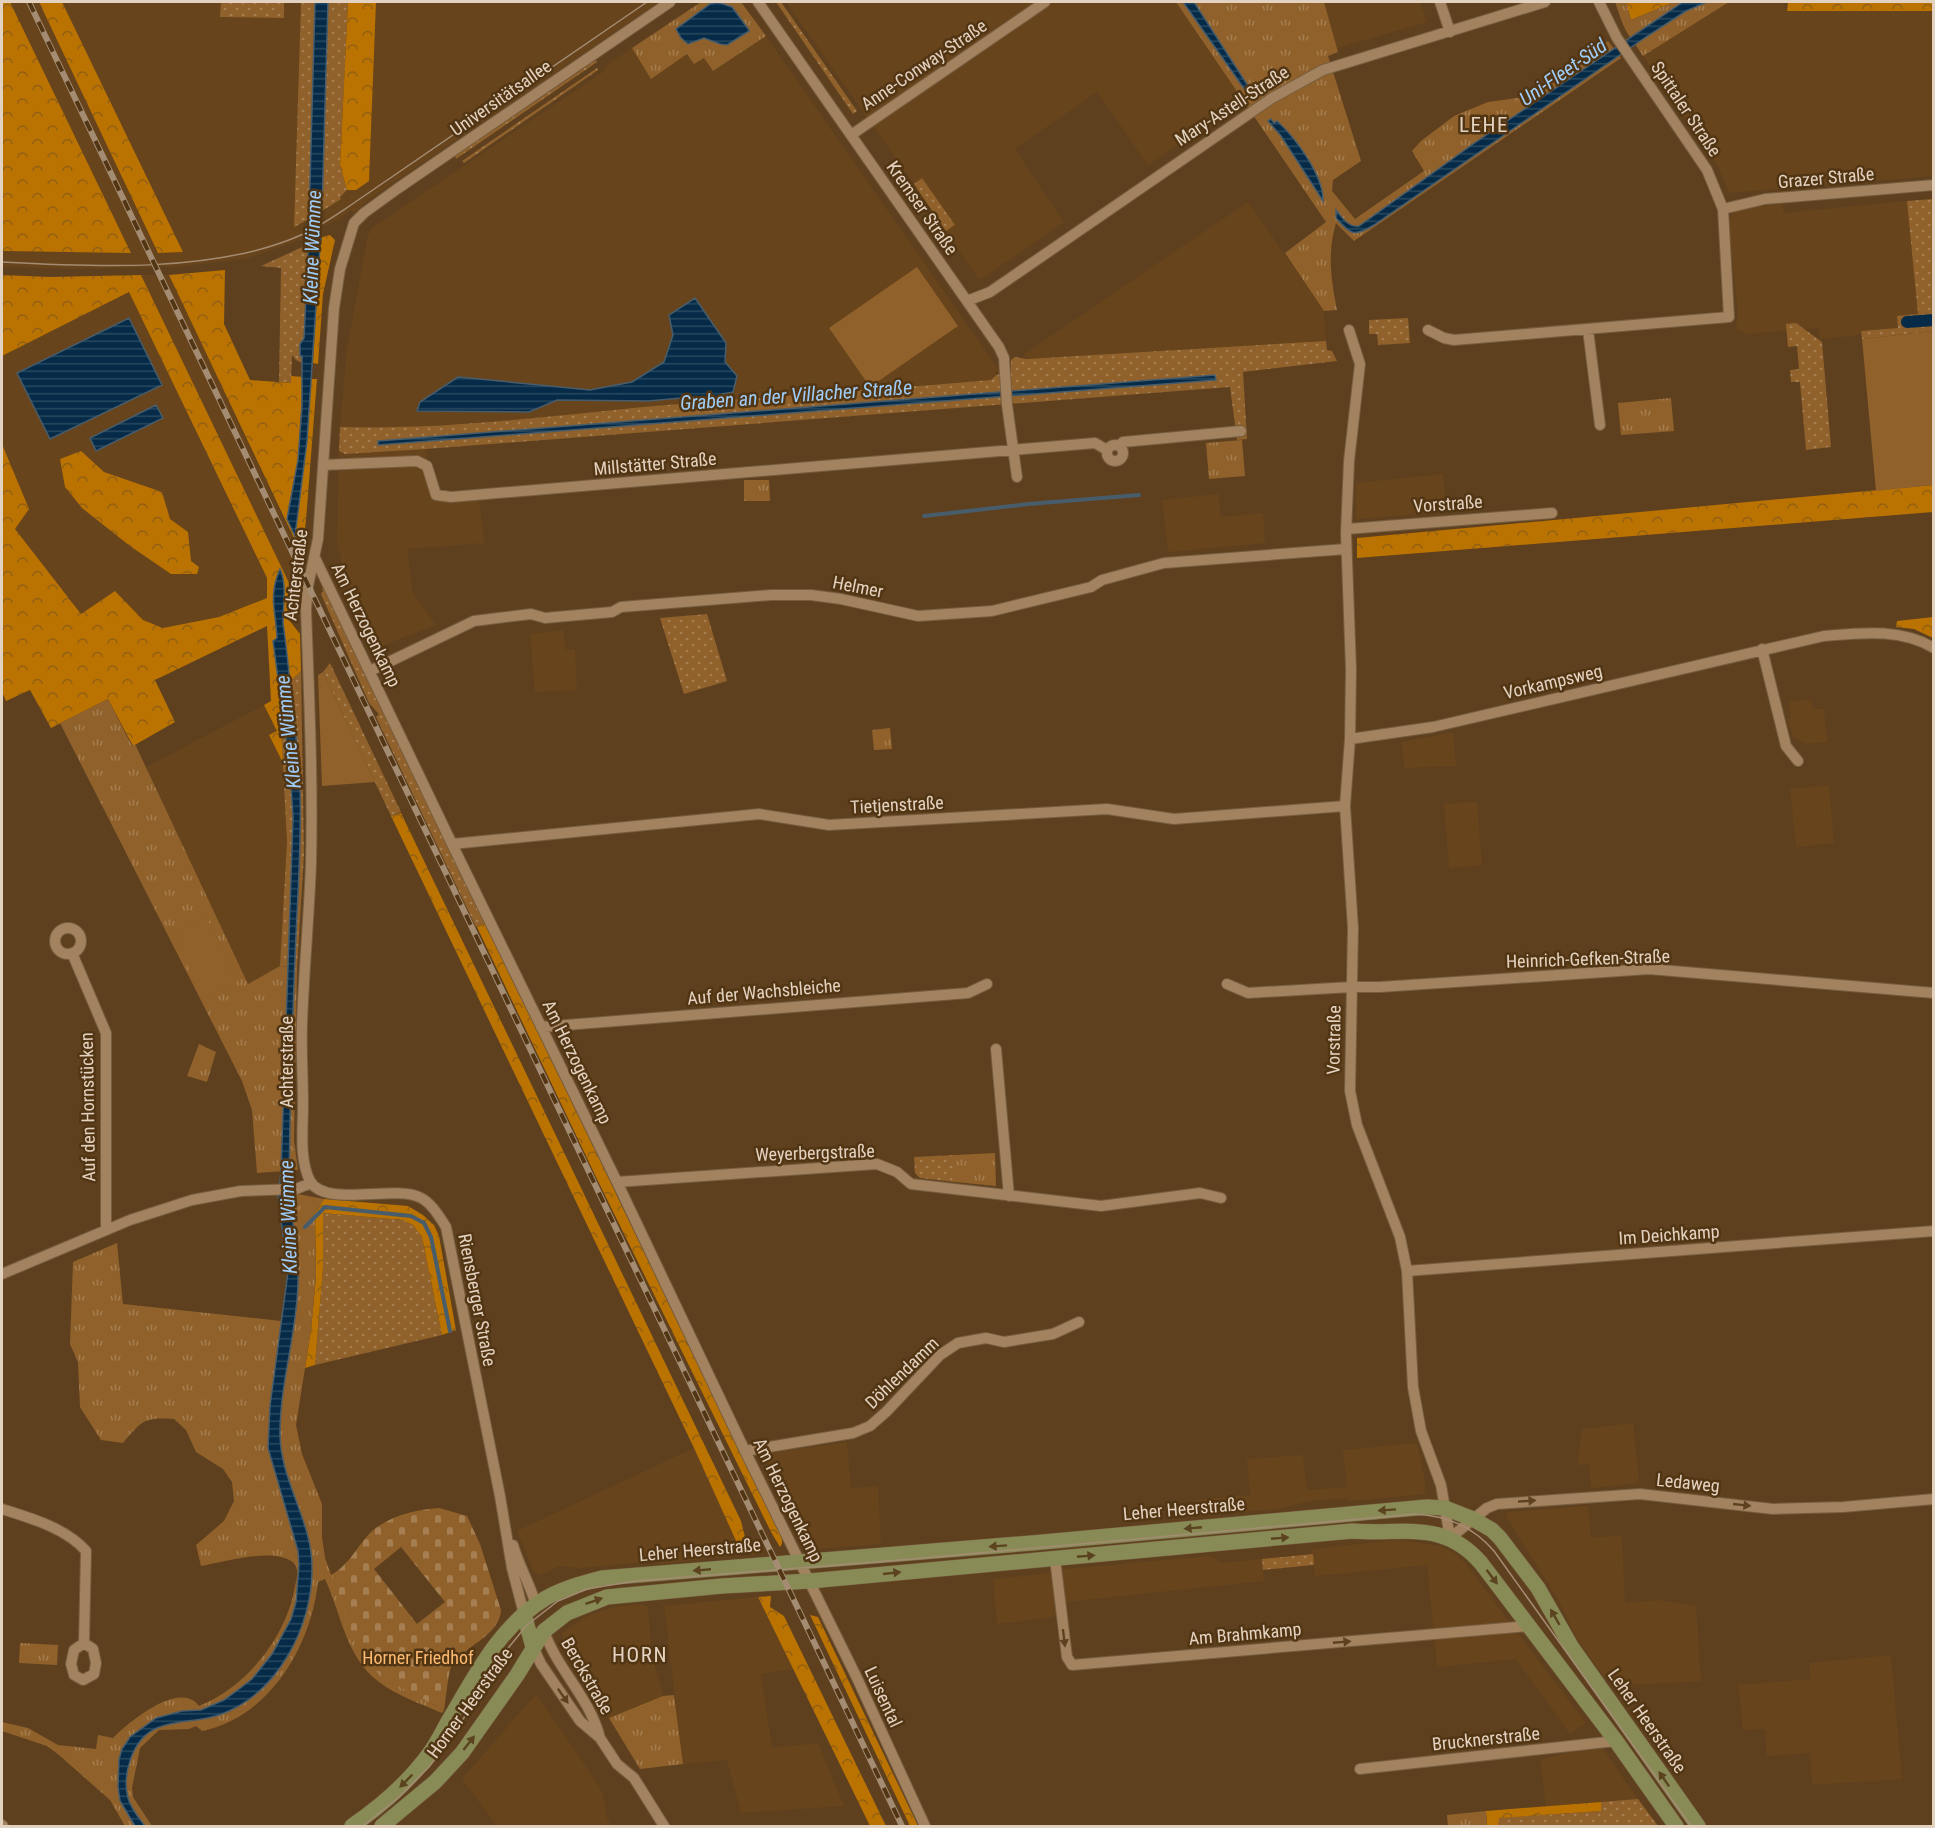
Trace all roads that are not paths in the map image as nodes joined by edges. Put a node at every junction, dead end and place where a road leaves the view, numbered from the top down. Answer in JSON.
{"nodes":[{"id":1,"x":670,"y":2,"type":"edge"},
{"id":2,"x":758,"y":2,"type":"edge"},
{"id":3,"x":1045,"y":2,"type":"edge"},
{"id":4,"x":1440,"y":2,"type":"edge"},
{"id":5,"x":1545,"y":2,"type":"edge"},
{"id":6,"x":1599,"y":2,"type":"edge"},
{"id":7,"x":1450,"y":32,"type":"junction"},
{"id":8,"x":851,"y":135,"type":"junction"},
{"id":9,"x":1934,"y":185,"type":"edge"},
{"id":10,"x":1723,"y":209,"type":"junction"},
{"id":11,"x":354,"y":223,"type":"joint"},
{"id":12,"x":967,"y":301,"type":"junction"},
{"id":13,"x":1349,"y":330,"type":"dead end"},
{"id":14,"x":1428,"y":330,"type":"dead end"},
{"id":15,"x":1588,"y":330,"type":"junction"},
{"id":16,"x":1600,"y":425,"type":"dead end"},
{"id":17,"x":1241,"y":431,"type":"dead end"},
{"id":18,"x":1012,"y":450,"type":"junction"},
{"id":19,"x":322,"y":465,"type":"junction"},
{"id":20,"x":1017,"y":477,"type":"dead end"},
{"id":21,"x":1552,"y":513,"type":"dead end"},
{"id":22,"x":1347,"y":529,"type":"junction"},
{"id":23,"x":1346,"y":549,"type":"junction"},
{"id":24,"x":315,"y":558,"type":"junction"},
{"id":25,"x":1934,"y":648,"type":"edge"},
{"id":26,"x":1762,"y":649,"type":"junction"},
{"id":27,"x":370,"y":671,"type":"junction"},
{"id":28,"x":1350,"y":739,"type":"junction"},
{"id":29,"x":1798,"y":761,"type":"dead end"},
{"id":30,"x":1345,"y":806,"type":"junction"},
{"id":31,"x":452,"y":844,"type":"junction"},
{"id":32,"x":72,"y":953,"type":"dead end"},
{"id":33,"x":987,"y":984,"type":"dead end"},
{"id":34,"x":1227,"y":984,"type":"dead end"},
{"id":35,"x":1351,"y":987,"type":"junction"},
{"id":36,"x":1934,"y":993,"type":"edge"},
{"id":37,"x":541,"y":1027,"type":"junction"},
{"id":38,"x":996,"y":1049,"type":"dead end"},
{"id":39,"x":617,"y":1182,"type":"junction"},
{"id":40,"x":311,"y":1183,"type":"junction"},
{"id":41,"x":1009,"y":1196,"type":"junction"},
{"id":42,"x":1221,"y":1198,"type":"dead end"},
{"id":43,"x":106,"y":1230,"type":"junction"},
{"id":44,"x":1934,"y":1231,"type":"edge"},
{"id":45,"x":1407,"y":1271,"type":"junction"},
{"id":46,"x":2,"y":1274,"type":"edge"},
{"id":47,"x":1079,"y":1322,"type":"dead end"},
{"id":48,"x":745,"y":1451,"type":"junction"},
{"id":49,"x":1934,"y":1499,"type":"edge"},
{"id":50,"x":1445,"y":1508,"type":"junction"},
{"id":51,"x":2,"y":1509,"type":"edge"},
{"id":52,"x":1473,"y":1519,"type":"junction"},
{"id":53,"x":1450,"y":1538,"type":"junction"},
{"id":54,"x":1055,"y":1559,"type":"junction"},
{"id":55,"x":800,"y":1561,"type":"junction"},
{"id":56,"x":810,"y":1581,"type":"junction"},
{"id":57,"x":530,"y":1610,"type":"junction"},
{"id":58,"x":1529,"y":1626,"type":"junction"},
{"id":59,"x":544,"y":1631,"type":"junction"},
{"id":60,"x":84,"y":1643,"type":"dead end"},
{"id":61,"x":533,"y":1647,"type":"junction"},
{"id":62,"x":600,"y":1738,"type":"junction"},
{"id":63,"x":1616,"y":1741,"type":"junction"},
{"id":64,"x":1360,"y":1769,"type":"dead end"},
{"id":65,"x":352,"y":1827,"type":"edge"},
{"id":66,"x":382,"y":1827,"type":"edge"},
{"id":67,"x":664,"y":1827,"type":"edge"},
{"id":68,"x":925,"y":1827,"type":"edge"},
{"id":69,"x":1677,"y":1827,"type":"edge"},
{"id":70,"x":1698,"y":1827,"type":"edge"}],
"edges":[{"from":1,"to":11,"type":"street","name":"Universitätsallee"},
{"from":2,"to":8,"type":"street","name":"Kremser Straße"},
{"from":3,"to":8,"type":"street","name":"Anne-Conway-Straße"},
{"from":4,"to":7,"type":"street"},
{"from":5,"to":7,"type":"street","name":"Mary-Astell-Straße"},
{"from":6,"to":10,"type":"street","name":"Spittaler Straße"},
{"from":7,"to":12,"type":"street","name":"Mary-Astell-Straße"},
{"from":8,"to":12,"type":"street","name":"Kremser Straße"},
{"from":9,"to":10,"type":"street","name":"Grazer Straße"},
{"from":10,"to":15,"type":"street","name":"Spittaler Straße"},
{"from":11,"to":19,"type":"street","name":"Achterstraße"},
{"from":12,"to":18,"type":"street","name":"Kremser Straße"},
{"from":13,"to":22,"type":"street","name":"Vorstraße"},
{"from":14,"to":15,"type":"street","name":"Spittaler Straße"},
{"from":15,"to":16,"type":"street"},
{"from":17,"to":18,"type":"street"},
{"from":18,"to":19,"type":"street","name":"Millstätter Straße"},
{"from":18,"to":20,"type":"street","name":"Kremser Straße"},
{"from":19,"to":24,"type":"street","name":"Achterstraße"},
{"from":21,"to":22,"type":"street","name":"Vorstraße"},
{"from":22,"to":23,"type":"street","name":"Vorstraße"},
{"from":23,"to":27,"type":"street","name":"Helmer"},
{"from":23,"to":28,"type":"street","name":"Vorstraße"},
{"from":24,"to":27,"type":"street","name":"Am Herzogenkamp"},
{"from":24,"to":40,"type":"street","name":"Achterstraße"},
{"from":25,"to":26,"type":"street","name":"Vorkampsweg"},
{"from":26,"to":28,"type":"street","name":"Vorkampsweg"},
{"from":26,"to":29,"type":"street"},
{"from":27,"to":31,"type":"street","name":"Am Herzogenkamp"},
{"from":28,"to":30,"type":"street","name":"Vorstraße"},
{"from":30,"to":31,"type":"street","name":"Tietjenstraße"},
{"from":30,"to":35,"type":"street","name":"Vorstraße"},
{"from":31,"to":37,"type":"street","name":"Am Herzogenkamp"},
{"from":32,"to":43,"type":"street","name":"Auf den Hornstücken"},
{"from":33,"to":37,"type":"street","name":"Auf der Wachsbleiche"},
{"from":34,"to":35,"type":"street","name":"Heinrich-Gefken-Straße"},
{"from":35,"to":36,"type":"street","name":"Heinrich-Gefken-Straße"},
{"from":35,"to":45,"type":"street","name":"Vorstraße"},
{"from":37,"to":39,"type":"street","name":"Am Herzogenkamp"},
{"from":38,"to":41,"type":"street"},
{"from":39,"to":41,"type":"street","name":"Weyerbergstraße"},
{"from":39,"to":48,"type":"street","name":"Am Herzogenkamp"},
{"from":40,"to":43,"type":"street"},
{"from":40,"to":57,"type":"street","name":"Riensberger Straße"},
{"from":41,"to":42,"type":"street","name":"Weyerbergstraße"},
{"from":43,"to":46,"type":"street"},
{"from":44,"to":45,"type":"street","name":"Im Deichkamp"},
{"from":45,"to":50,"type":"street","name":"Vorstraße"},
{"from":47,"to":48,"type":"street","name":"Döhlendamm"},
{"from":48,"to":55,"type":"street","name":"Am Herzogenkamp"},
{"from":52,"to":49,"type":"street","name":"Ledaweg","one_way":true},
{"from":50,"to":52,"type":"main road","name":"Leher Heerstraße"},
{"from":50,"to":53,"type":"street","name":"Vorstraße"},
{"from":50,"to":55,"type":"main road","name":"Leher Heerstraße","one_way":true},
{"from":51,"to":60,"type":"street"},
{"from":52,"to":53,"type":"street","name":"Ledaweg"},
{"from":70,"to":52,"type":"main road","name":"Leher Heerstraße","one_way":true},
{"from":54,"to":53,"type":"main road","name":"Leher Heerstraße","one_way":true},
{"from":53,"to":58,"type":"main road","name":"Leher Heerstraße","one_way":true},
{"from":56,"to":54,"type":"main road","name":"Leher Heerstraße","one_way":true},
{"from":54,"to":58,"type":"street","name":"Am Brahmkamp","one_way":true},
{"from":55,"to":56,"type":"street","name":"Am Herzogenkamp"},
{"from":55,"to":57,"type":"main road","name":"Leher Heerstraße","one_way":true},
{"from":59,"to":56,"type":"main road","name":"Leher Heerstraße","one_way":true},
{"from":56,"to":68,"type":"street","name":"Luisental"},
{"from":57,"to":59,"type":"main road"},
{"from":57,"to":61,"type":"main road"},
{"from":57,"to":65,"type":"main road","name":"Horner Heerstraße","one_way":true},
{"from":58,"to":63,"type":"main road","name":"Leher Heerstraße"},
{"from":59,"to":61,"type":"main road","name":"Leher Heerstraße"},
{"from":59,"to":62,"type":"street","name":"Berckstraße"},
{"from":61,"to":62,"type":"street","name":"Berckstraße","one_way":true},
{"from":66,"to":61,"type":"main road","name":"Horner Heerstraße","one_way":true},
{"from":62,"to":67,"type":"street","name":"Berckstraße"},
{"from":63,"to":64,"type":"street","name":"Brucknerstraße"},
{"from":63,"to":69,"type":"main road","name":"Leher Heerstraße"}]}
